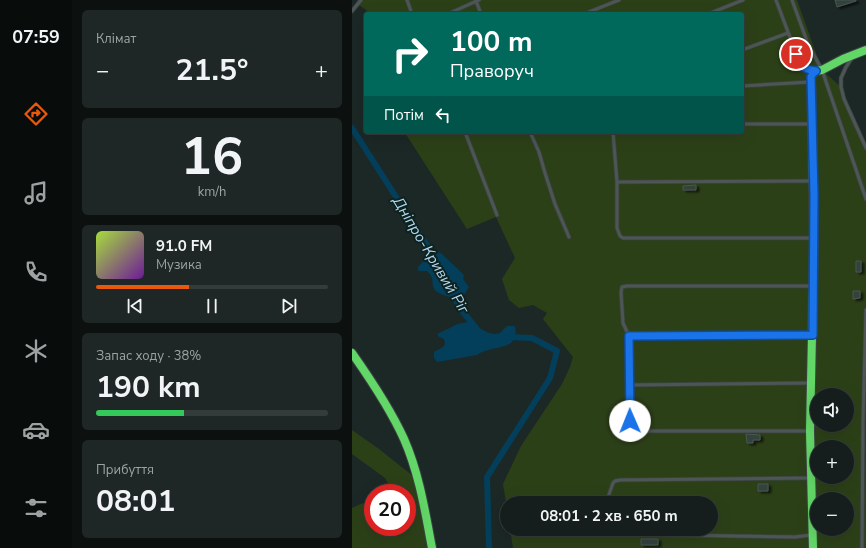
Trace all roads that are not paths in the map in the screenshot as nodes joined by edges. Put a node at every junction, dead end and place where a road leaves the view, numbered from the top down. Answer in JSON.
{"nodes":[{"id":1,"x":361,"y":0,"type":"edge"},
{"id":2,"x":408,"y":0,"type":"edge"},
{"id":3,"x":619,"y":0,"type":"edge"},
{"id":4,"x":743,"y":0,"type":"edge"},
{"id":5,"x":776,"y":0,"type":"edge"},
{"id":6,"x":792,"y":0,"type":"edge"},
{"id":7,"x":477,"y":1,"type":"edge"},
{"id":8,"x":470,"y":2,"type":"edge"},
{"id":9,"x":352,"y":11,"type":"edge"},
{"id":10,"x":411,"y":12,"type":"edge"},
{"id":11,"x":448,"y":12,"type":"edge"},
{"id":12,"x":480,"y":12,"type":"edge"},
{"id":13,"x":589,"y":12,"type":"edge"},
{"id":14,"x":713,"y":12,"type":"edge"},
{"id":15,"x":788,"y":33,"type":"junction"},
{"id":16,"x":744,"y":49,"type":"edge"},
{"id":17,"x":866,"y":50,"type":"edge"},
{"id":18,"x":856,"y":54,"type":"junction"},
{"id":19,"x":819,"y":70,"type":"junction"},
{"id":20,"x":812,"y":82,"type":"junction"},
{"id":21,"x":744,"y":86,"type":"edge"},
{"id":22,"x":744,"y":124,"type":"edge"},
{"id":23,"x":812,"y":124,"type":"junction"},
{"id":24,"x":466,"y":134,"type":"edge"},
{"id":25,"x":531,"y":134,"type":"edge"},
{"id":26,"x":613,"y":134,"type":"edge"},
{"id":27,"x":866,"y":148,"type":"edge"},
{"id":28,"x":814,"y":181,"type":"junction"},
{"id":29,"x":617,"y":182,"type":"junction"},
{"id":30,"x":866,"y":199,"type":"edge"},
{"id":31,"x":497,"y":215,"type":"dead end"},
{"id":32,"x":569,"y":237,"type":"dead end"},
{"id":33,"x":814,"y":238,"type":"junction"},
{"id":34,"x":814,"y":286,"type":"junction"},
{"id":35,"x":866,"y":310,"type":"edge"},
{"id":36,"x":813,"y":335,"type":"junction"},
{"id":37,"x":629,"y":336,"type":"junction"},
{"id":38,"x":352,"y":353,"type":"edge"},
{"id":39,"x":812,"y":383,"type":"junction"},
{"id":40,"x":629,"y":385,"type":"junction"},
{"id":41,"x":812,"y":388,"type":"edge"},
{"id":42,"x":864,"y":424,"type":"edge"},
{"id":43,"x":810,"y":431,"type":"edge"},
{"id":44,"x":810,"y":478,"type":"edge"},
{"id":45,"x":608,"y":496,"type":"edge"},
{"id":46,"x":810,"y":535,"type":"edge"},
{"id":47,"x":718,"y":536,"type":"edge"},
{"id":48,"x":813,"y":536,"type":"edge"},
{"id":49,"x":432,"y":548,"type":"edge"},
{"id":50,"x":813,"y":548,"type":"edge"},
{"id":51,"x":862,"y":548,"type":"edge"}],
"edges":[{"from":1,"to":9,"type":"lane"},
{"from":2,"to":10,"type":"lane"},
{"from":3,"to":13,"type":"lane"},
{"from":4,"to":14,"type":"lane"},
{"from":5,"to":15,"type":"lane"},
{"from":6,"to":19,"type":"lane"},
{"from":7,"to":8,"type":"lane"},
{"from":7,"to":12,"type":"lane"},
{"from":8,"to":11,"type":"lane"},
{"from":15,"to":16,"type":"lane"},
{"from":15,"to":19,"type":"lane"},
{"from":17,"to":18,"type":"street"},
{"from":18,"to":19,"type":"street"},
{"from":18,"to":27,"type":"lane"},
{"from":19,"to":20,"type":"street"},
{"from":19,"to":30,"type":"lane"},
{"from":20,"to":21,"type":"lane"},
{"from":20,"to":23,"type":"street"},
{"from":22,"to":23,"type":"lane"},
{"from":23,"to":28,"type":"street"},
{"from":24,"to":31,"type":"lane"},
{"from":25,"to":32,"type":"lane"},
{"from":26,"to":29,"type":"lane"},
{"from":28,"to":29,"type":"lane"},
{"from":28,"to":33,"type":"street"},
{"from":29,"to":33,"type":"lane"},
{"from":33,"to":34,"type":"street"},
{"from":34,"to":36,"type":"street"},
{"from":34,"to":37,"type":"lane"},
{"from":35,"to":42,"type":"lane"},
{"from":36,"to":37,"type":"lane"},
{"from":36,"to":39,"type":"street"},
{"from":37,"to":40,"type":"lane"},
{"from":38,"to":49,"type":"street"},
{"from":39,"to":40,"type":"lane"},
{"from":39,"to":41,"type":"street"},
{"from":40,"to":43,"type":"lane"},
{"from":42,"to":51,"type":"lane"},
{"from":44,"to":45,"type":"lane"},
{"from":46,"to":47,"type":"lane"},
{"from":48,"to":50,"type":"street"}]}
